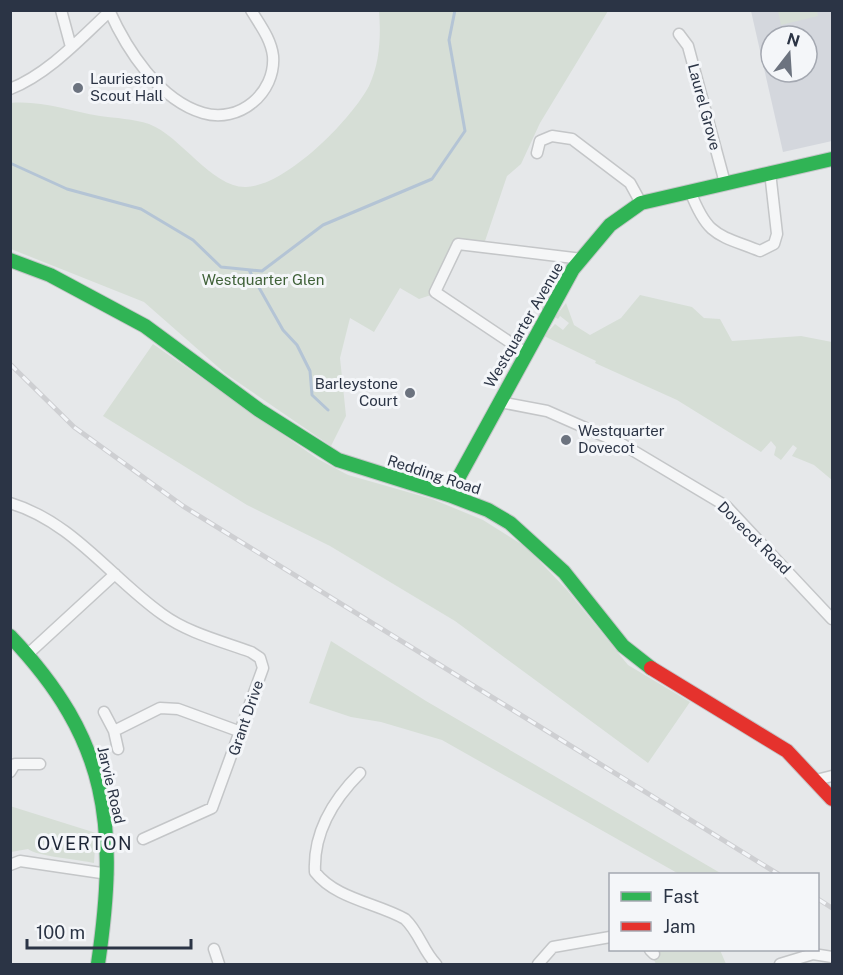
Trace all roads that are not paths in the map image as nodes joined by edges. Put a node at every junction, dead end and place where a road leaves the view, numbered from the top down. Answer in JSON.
{"nodes":[{"id":1,"x":62,"y":10,"type":"edge"},
{"id":2,"x":251,"y":10,"type":"edge"},
{"id":3,"x":109,"y":11,"type":"edge"},
{"id":4,"x":679,"y":34,"type":"dead end"},
{"id":5,"x":72,"y":47,"type":"junction"},
{"id":6,"x":10,"y":89,"type":"edge"},
{"id":7,"x":537,"y":153,"type":"dead end"},
{"id":8,"x":832,"y":159,"type":"edge"},
{"id":9,"x":770,"y":172,"type":"junction"},
{"id":10,"x":725,"y":183,"type":"junction"},
{"id":11,"x":690,"y":191,"type":"junction"},
{"id":12,"x":641,"y":203,"type":"junction"},
{"id":13,"x":582,"y":259,"type":"junction"},
{"id":14,"x":10,"y":260,"type":"edge"},
{"id":15,"x":526,"y":353,"type":"junction"},
{"id":16,"x":500,"y":402,"type":"junction"},
{"id":17,"x":449,"y":495,"type":"junction"},
{"id":18,"x":10,"y":503,"type":"edge"},
{"id":19,"x":115,"y":574,"type":"junction"},
{"id":20,"x":832,"y":619,"type":"edge"},
{"id":21,"x":10,"y":636,"type":"edge"},
{"id":22,"x":28,"y":654,"type":"junction"},
{"id":23,"x":104,"y":712,"type":"dead end"},
{"id":24,"x":114,"y":731,"type":"junction"},
{"id":25,"x":241,"y":732,"type":"junction"},
{"id":26,"x":118,"y":749,"type":"dead end"},
{"id":27,"x":40,"y":764,"type":"dead end"},
{"id":28,"x":12,"y":765,"type":"edge"},
{"id":29,"x":360,"y":773,"type":"dead end"},
{"id":30,"x":832,"y":776,"type":"edge"},
{"id":31,"x":816,"y":780,"type":"junction"},
{"id":32,"x":832,"y":800,"type":"edge"},
{"id":33,"x":143,"y":839,"type":"dead end"},
{"id":34,"x":10,"y":865,"type":"edge"},
{"id":35,"x":108,"y":874,"type":"junction"},
{"id":36,"x":609,"y":937,"type":"edge"},
{"id":37,"x":214,"y":949,"type":"dead end"},
{"id":38,"x":810,"y":952,"type":"edge"},
{"id":39,"x":832,"y":957,"type":"edge"},
{"id":40,"x":98,"y":964,"type":"edge"},
{"id":41,"x":219,"y":964,"type":"edge"},
{"id":42,"x":436,"y":964,"type":"edge"},
{"id":43,"x":538,"y":964,"type":"edge"},
{"id":44,"x":780,"y":964,"type":"edge"}],
"edges":[{"from":1,"to":5,"type":"street"},
{"from":2,"to":3,"type":"street"},
{"from":3,"to":5,"type":"street"},
{"from":4,"to":10,"type":"street","name":"Laurel Grove"},
{"from":5,"to":6,"type":"street"},
{"from":7,"to":12,"type":"street"},
{"from":8,"to":9,"type":"main road","name":"Westquarter Avenue"},
{"from":9,"to":10,"type":"main road","name":"Westquarter Avenue"},
{"from":9,"to":11,"type":"street"},
{"from":10,"to":11,"type":"main road","name":"Westquarter Avenue"},
{"from":11,"to":12,"type":"main road","name":"Westquarter Avenue"},
{"from":12,"to":13,"type":"main road","name":"Westquarter Avenue"},
{"from":13,"to":15,"type":"main road","name":"Westquarter Avenue"},
{"from":13,"to":15,"type":"street"},
{"from":14,"to":17,"type":"main road","name":"Redding Road"},
{"from":15,"to":16,"type":"main road","name":"Westquarter Avenue"},
{"from":16,"to":17,"type":"main road","name":"Westquarter Avenue"},
{"from":16,"to":20,"type":"street","name":"Dovecot Road"},
{"from":17,"to":31,"type":"main road","name":"Redding Road"},
{"from":18,"to":19,"type":"street"},
{"from":19,"to":22,"type":"street"},
{"from":19,"to":25,"type":"street","name":"Grant Drive"},
{"from":21,"to":22,"type":"main road","name":"Jarvie Road"},
{"from":22,"to":35,"type":"main road","name":"Jarvie Road"},
{"from":23,"to":24,"type":"street"},
{"from":24,"to":25,"type":"street"},
{"from":24,"to":26,"type":"street"},
{"from":25,"to":33,"type":"street","name":"Grant Drive"},
{"from":27,"to":28,"type":"street"},
{"from":29,"to":42,"type":"street"},
{"from":30,"to":31,"type":"street"},
{"from":31,"to":32,"type":"main road","name":"Redding Road"},
{"from":34,"to":35,"type":"street"},
{"from":35,"to":40,"type":"main road","name":"Jarvie Road"},
{"from":36,"to":43,"type":"street"},
{"from":37,"to":41,"type":"street"},
{"from":38,"to":39,"type":"street"},
{"from":38,"to":44,"type":"street"}]}
